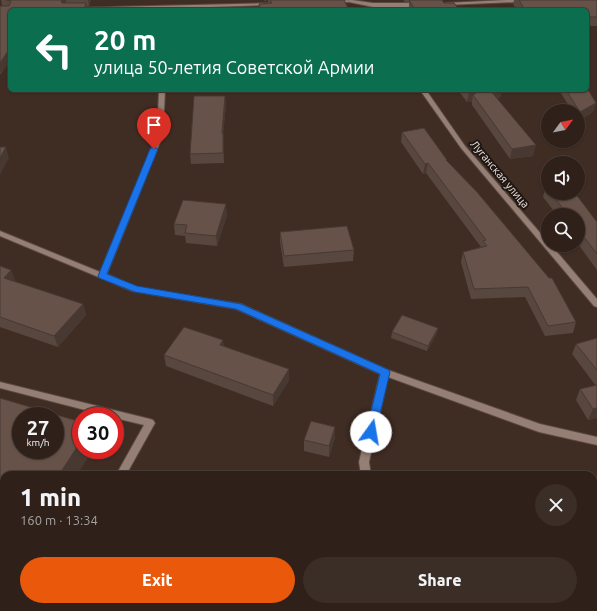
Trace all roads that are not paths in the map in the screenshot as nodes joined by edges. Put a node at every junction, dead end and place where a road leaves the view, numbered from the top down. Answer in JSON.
{"nodes":[{"id":1,"x":369,"y":0,"type":"edge"},
{"id":2,"x":542,"y":0,"type":"edge"},
{"id":3,"x":326,"y":2,"type":"edge"},
{"id":4,"x":279,"y":4,"type":"edge"},
{"id":5,"x":441,"y":4,"type":"edge"},
{"id":6,"x":426,"y":5,"type":"edge"},
{"id":7,"x":374,"y":7,"type":"edge"},
{"id":8,"x":181,"y":8,"type":"edge"},
{"id":9,"x":162,"y":92,"type":"edge"},
{"id":10,"x":424,"y":92,"type":"edge"},
{"id":11,"x":0,"y":233,"type":"edge"},
{"id":12,"x":102,"y":276,"type":"junction"},
{"id":13,"x":597,"y":304,"type":"edge"},
{"id":14,"x":385,"y":372,"type":"junction"},
{"id":15,"x":0,"y":385,"type":"edge"},
{"id":16,"x":597,"y":441,"type":"edge"},
{"id":17,"x":123,"y":471,"type":"edge"},
{"id":18,"x":365,"y":471,"type":"edge"}],
"edges":[{"from":1,"to":7,"type":"street"},
{"from":2,"to":5,"type":"street"},
{"from":3,"to":7,"type":"street"},
{"from":4,"to":8,"type":"street"},
{"from":6,"to":7,"type":"street"},
{"from":9,"to":12,"type":"street"},
{"from":10,"to":13,"type":"street","name":"Луганская улица"},
{"from":11,"to":12,"type":"street"},
{"from":12,"to":14,"type":"street"},
{"from":14,"to":16,"type":"street"},
{"from":14,"to":18,"type":"street"},
{"from":15,"to":17,"type":"street"}]}
